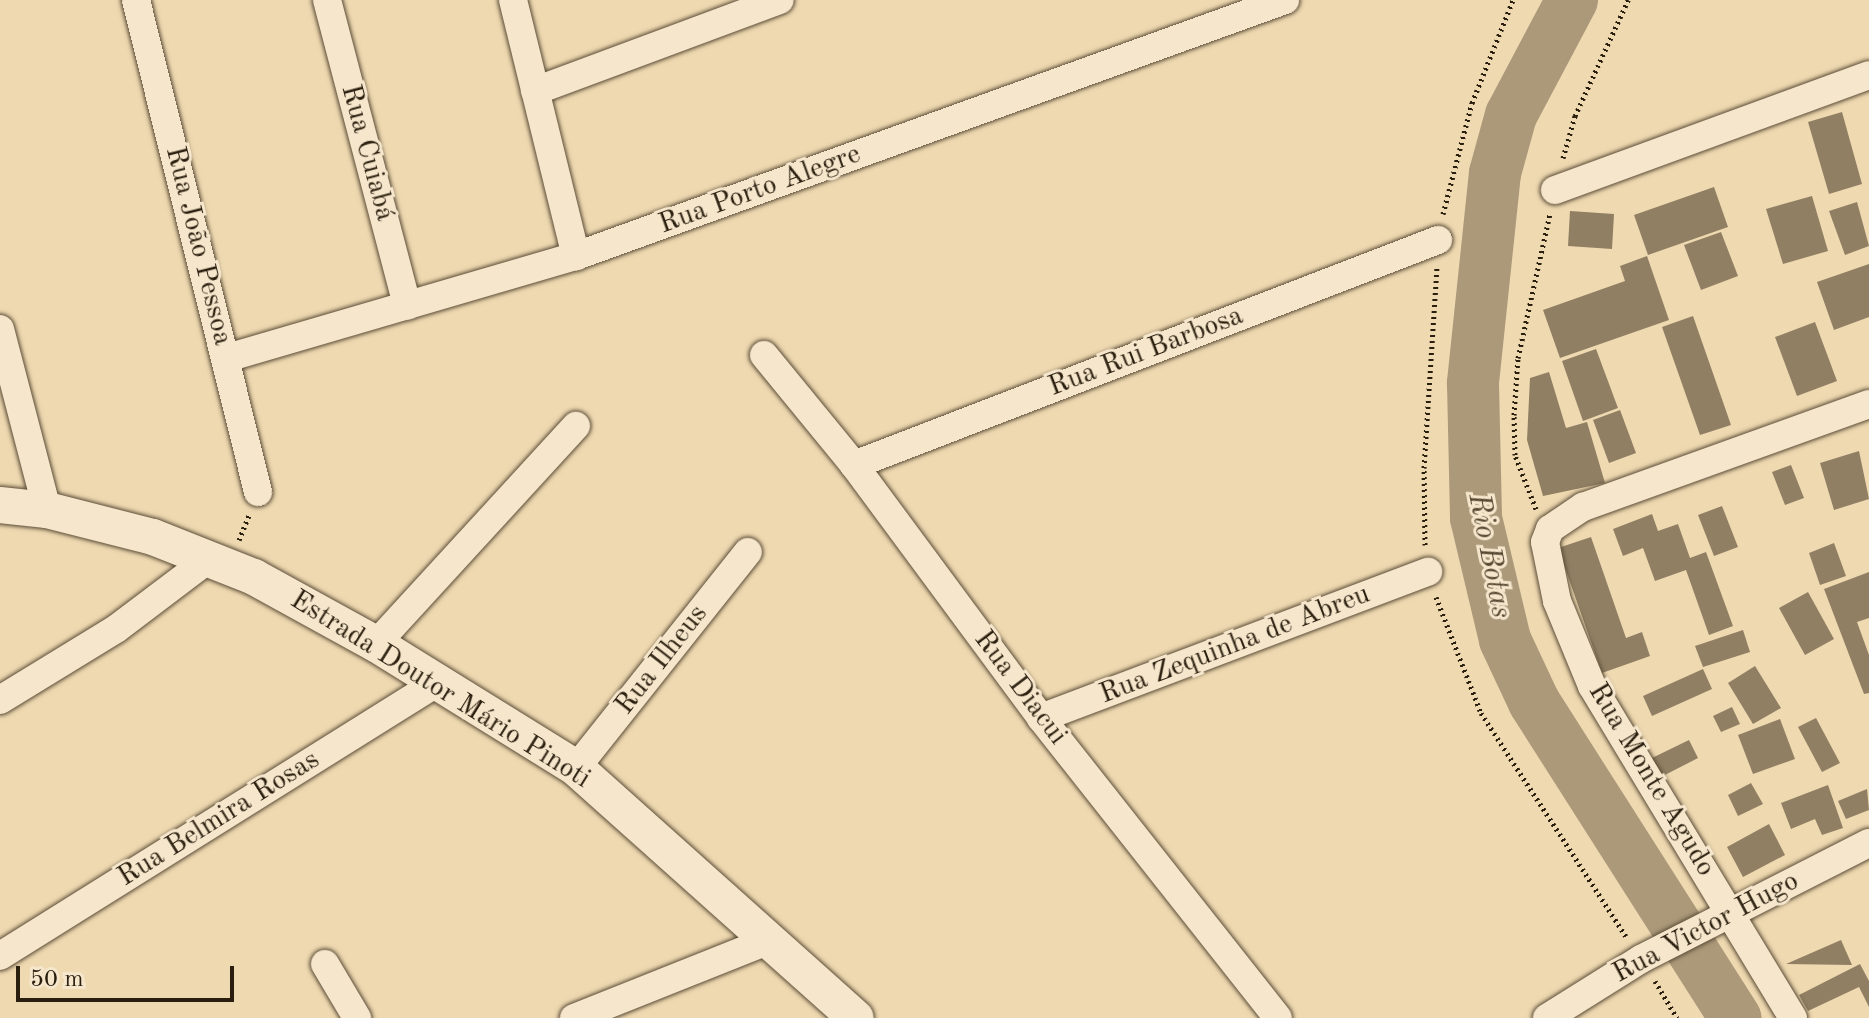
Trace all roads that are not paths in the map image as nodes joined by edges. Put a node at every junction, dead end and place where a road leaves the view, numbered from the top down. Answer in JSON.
{"nodes":[{"id":1,"x":136,"y":0,"type":"edge"},
{"id":2,"x":327,"y":0,"type":"edge"},
{"id":3,"x":513,"y":0,"type":"edge"},
{"id":4,"x":780,"y":0,"type":"edge"},
{"id":5,"x":1285,"y":0,"type":"edge"},
{"id":6,"x":1869,"y":75,"type":"edge"},
{"id":7,"x":535,"y":91,"type":"junction"},
{"id":8,"x":1555,"y":190,"type":"road end"},
{"id":9,"x":1438,"y":240,"type":"road end"},
{"id":10,"x":576,"y":256,"type":"junction"},
{"id":11,"x":407,"y":306,"type":"junction"},
{"id":12,"x":0,"y":329,"type":"edge"},
{"id":13,"x":764,"y":355,"type":"dead end"},
{"id":14,"x":227,"y":358,"type":"junction"},
{"id":15,"x":1869,"y":404,"type":"edge"},
{"id":16,"x":576,"y":426,"type":"dead end"},
{"id":17,"x":854,"y":465,"type":"junction"},
{"id":18,"x":258,"y":492,"type":"road end"},
{"id":19,"x":0,"y":505,"type":"edge"},
{"id":20,"x":47,"y":510,"type":"junction"},
{"id":21,"x":748,"y":552,"type":"dead end"},
{"id":22,"x":219,"y":562,"type":"junction"},
{"id":23,"x":1428,"y":572,"type":"road end"},
{"id":24,"x":376,"y":644,"type":"junction"},
{"id":25,"x":438,"y":682,"type":"junction"},
{"id":26,"x":0,"y":700,"type":"edge"},
{"id":27,"x":1041,"y":718,"type":"junction"},
{"id":28,"x":576,"y":768,"type":"junction"},
{"id":29,"x":1869,"y":843,"type":"edge"},
{"id":30,"x":1723,"y":918,"type":"junction"},
{"id":31,"x":770,"y":940,"type":"junction"},
{"id":32,"x":0,"y":956,"type":"edge"},
{"id":33,"x":325,"y":964,"type":"dead end"},
{"id":34,"x":357,"y":1018,"type":"edge"},
{"id":35,"x":574,"y":1018,"type":"edge"},
{"id":36,"x":856,"y":1018,"type":"edge"},
{"id":37,"x":1278,"y":1018,"type":"edge"},
{"id":38,"x":1547,"y":1018,"type":"edge"},
{"id":39,"x":1793,"y":1018,"type":"edge"}],
"edges":[{"from":1,"to":14,"type":"street","name":"Rua João Pessoa"},
{"from":2,"to":11,"type":"street","name":"Rua Cuiabá"},
{"from":3,"to":7,"type":"street"},
{"from":4,"to":7,"type":"street"},
{"from":5,"to":10,"type":"street","name":"Rua Porto Alegre"},
{"from":6,"to":8,"type":"street"},
{"from":7,"to":10,"type":"street"},
{"from":9,"to":17,"type":"street","name":"Rua Rui Barbosa"},
{"from":10,"to":11,"type":"street","name":"Rua Porto Alegre"},
{"from":11,"to":14,"type":"street","name":"Rua Porto Alegre"},
{"from":12,"to":20,"type":"street"},
{"from":13,"to":17,"type":"street","name":"Rua Diacui"},
{"from":14,"to":18,"type":"street","name":"Rua João Pessoa"},
{"from":15,"to":30,"type":"street","name":"Rua Monte Agudo"},
{"from":16,"to":24,"type":"street"},
{"from":17,"to":27,"type":"street","name":"Rua Diacui"},
{"from":19,"to":20,"type":"street","name":"Estrada Doutor Mário Pinoti"},
{"from":20,"to":22,"type":"street","name":"Estrada Doutor Mário Pinoti"},
{"from":21,"to":28,"type":"street","name":"Rua Ilheus"},
{"from":22,"to":24,"type":"street","name":"Estrada Doutor Mário Pinoti"},
{"from":22,"to":26,"type":"street"},
{"from":23,"to":27,"type":"street","name":"Rua Zequinha de Abreu"},
{"from":24,"to":25,"type":"street","name":"Estrada Doutor Mário Pinoti"},
{"from":25,"to":28,"type":"street","name":"Estrada Doutor Mário Pinoti"},
{"from":25,"to":32,"type":"street","name":"Rua Belmira Rosas"},
{"from":27,"to":37,"type":"street","name":"Rua Diacui"},
{"from":28,"to":31,"type":"street","name":"Estrada Doutor Mário Pinoti"},
{"from":29,"to":30,"type":"street","name":"Rua Victor Hugo"},
{"from":30,"to":38,"type":"street","name":"Rua Victor Hugo"},
{"from":30,"to":39,"type":"street","name":"Rua Monte Agudo"},
{"from":31,"to":35,"type":"street"},
{"from":31,"to":36,"type":"street","name":"Estrada Doutor Mário Pinoti"},
{"from":33,"to":34,"type":"street"}]}
